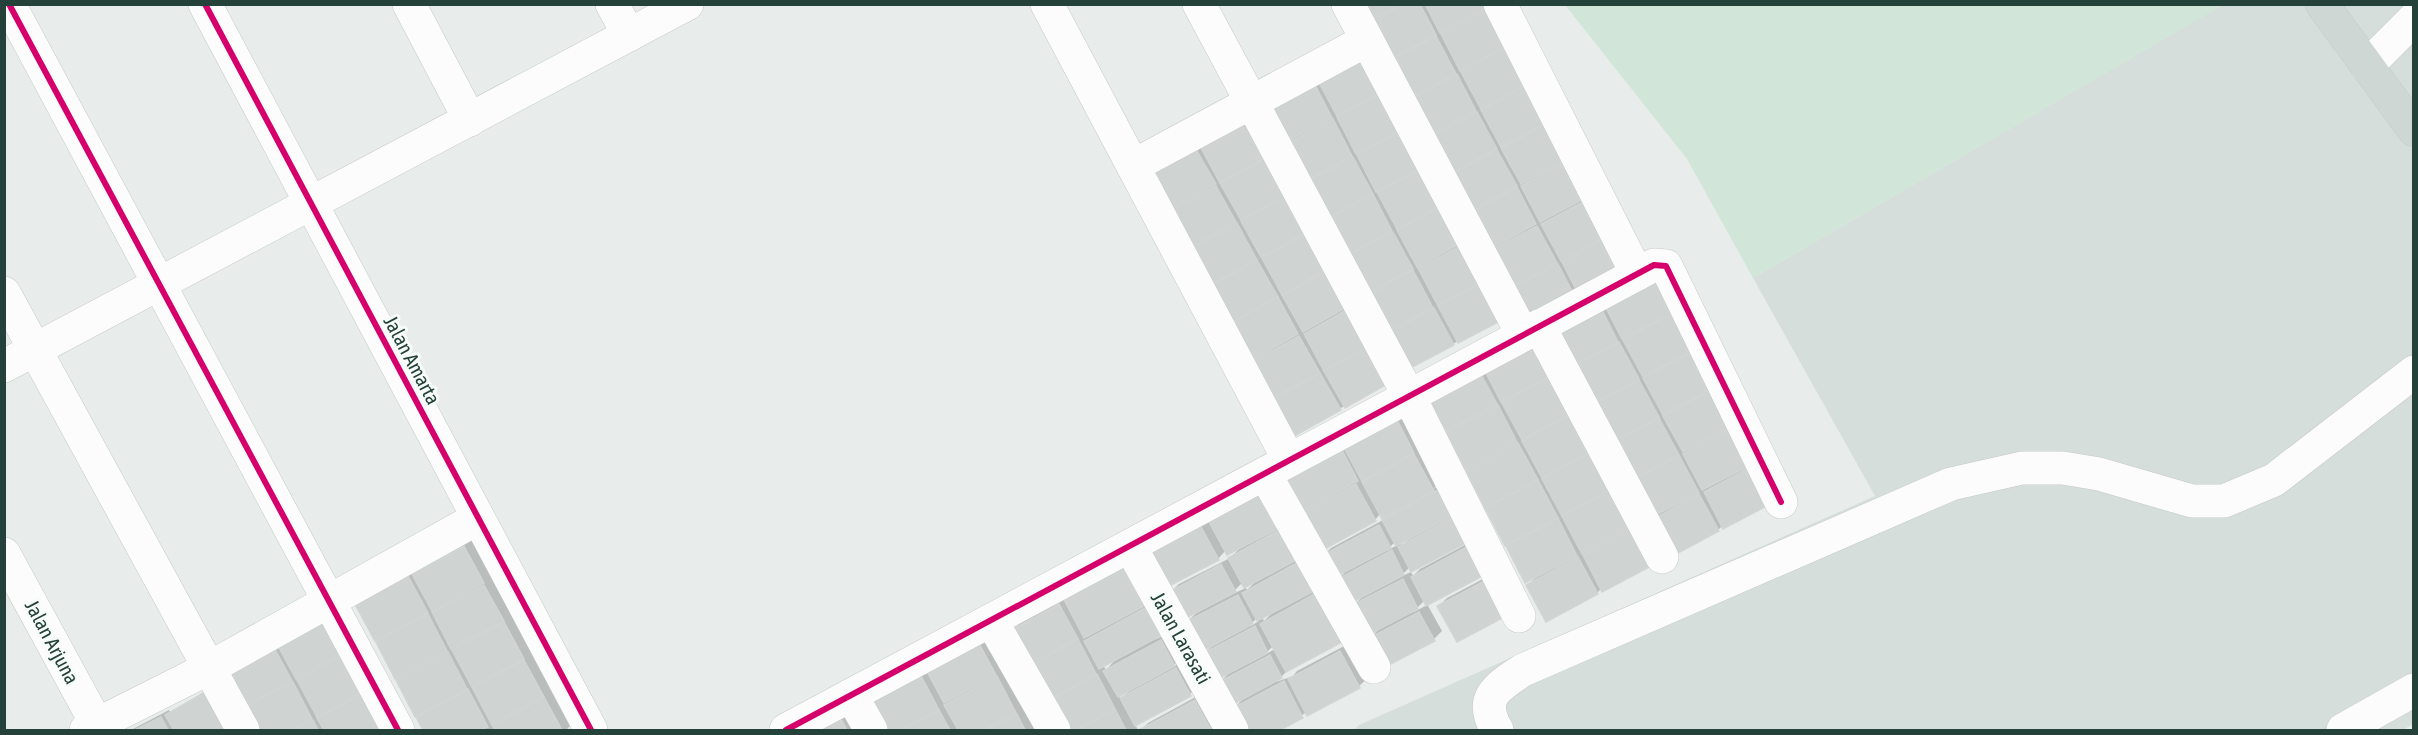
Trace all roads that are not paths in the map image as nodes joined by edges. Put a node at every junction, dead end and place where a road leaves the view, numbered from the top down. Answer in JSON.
{"nodes":[{"id":1,"x":9,"y":4,"type":"edge"},
{"id":2,"x":205,"y":4,"type":"edge"},
{"id":3,"x":409,"y":4,"type":"edge"},
{"id":4,"x":612,"y":4,"type":"edge"},
{"id":5,"x":687,"y":4,"type":"edge"},
{"id":6,"x":1047,"y":4,"type":"edge"},
{"id":7,"x":1199,"y":4,"type":"edge"},
{"id":8,"x":1348,"y":4,"type":"edge"},
{"id":9,"x":1500,"y":4,"type":"edge"},
{"id":10,"x":2322,"y":4,"type":"edge"},
{"id":11,"x":2405,"y":4,"type":"edge"},
{"id":12,"x":2414,"y":18,"type":"edge"},
{"id":13,"x":629,"y":35,"type":"junction"},
{"id":14,"x":1367,"y":40,"type":"junction"},
{"id":15,"x":2367,"y":66,"type":"junction"},
{"id":16,"x":1252,"y":103,"type":"junction"},
{"id":17,"x":470,"y":120,"type":"junction"},
{"id":18,"x":2414,"y":130,"type":"edge"},
{"id":19,"x":1133,"y":166,"type":"junction"},
{"id":20,"x":311,"y":205,"type":"junction"},
{"id":21,"x":1637,"y":274,"type":"junction"},
{"id":22,"x":160,"y":284,"type":"junction"},
{"id":23,"x":4,"y":293,"type":"edge"},
{"id":24,"x":1531,"y":331,"type":"junction"},
{"id":25,"x":34,"y":351,"type":"junction"},
{"id":26,"x":4,"y":366,"type":"edge"},
{"id":27,"x":2414,"y":372,"type":"edge"},
{"id":28,"x":1409,"y":396,"type":"junction"},
{"id":29,"x":1277,"y":467,"type":"junction"},
{"id":30,"x":1781,"y":502,"type":"dead end"},
{"id":31,"x":478,"y":518,"type":"junction"},
{"id":32,"x":1130,"y":546,"type":"junction"},
{"id":33,"x":4,"y":554,"type":"edge"},
{"id":34,"x":1662,"y":557,"type":"dead end"},
{"id":35,"x":329,"y":601,"type":"junction"},
{"id":36,"x":1519,"y":616,"type":"dead end"},
{"id":37,"x":992,"y":621,"type":"junction"},
{"id":38,"x":1374,"y":667,"type":"dead end"},
{"id":39,"x":208,"y":668,"type":"junction"},
{"id":40,"x":2414,"y":690,"type":"edge"},
{"id":41,"x":851,"y":695,"type":"junction"},
{"id":42,"x":94,"y":728,"type":"edge"},
{"id":43,"x":243,"y":730,"type":"edge"},
{"id":44,"x":399,"y":730,"type":"edge"},
{"id":45,"x":591,"y":730,"type":"edge"},
{"id":46,"x":786,"y":730,"type":"edge"},
{"id":47,"x":871,"y":730,"type":"edge"},
{"id":48,"x":1054,"y":730,"type":"edge"},
{"id":49,"x":1232,"y":730,"type":"edge"},
{"id":50,"x":1497,"y":730,"type":"edge"},
{"id":51,"x":2343,"y":730,"type":"edge"}],
"edges":[{"from":1,"to":22,"type":"street"},
{"from":2,"to":20,"type":"street","name":"Jalan Amarta"},
{"from":3,"to":17,"type":"street"},
{"from":4,"to":13,"type":"street"},
{"from":5,"to":13,"type":"street"},
{"from":6,"to":19,"type":"street"},
{"from":7,"to":16,"type":"street"},
{"from":8,"to":14,"type":"street"},
{"from":9,"to":21,"type":"street"},
{"from":10,"to":15,"type":"main road"},
{"from":11,"to":12,"type":"street"},
{"from":12,"to":15,"type":"street"},
{"from":13,"to":17,"type":"street"},
{"from":14,"to":16,"type":"street"},
{"from":14,"to":24,"type":"street"},
{"from":15,"to":18,"type":"main road"},
{"from":16,"to":19,"type":"street"},
{"from":16,"to":28,"type":"street"},
{"from":17,"to":20,"type":"street"},
{"from":19,"to":29,"type":"street"},
{"from":20,"to":22,"type":"street"},
{"from":20,"to":31,"type":"street","name":"Jalan Amarta"},
{"from":21,"to":24,"type":"street"},
{"from":21,"to":30,"type":"street"},
{"from":22,"to":25,"type":"street"},
{"from":22,"to":35,"type":"street"},
{"from":23,"to":25,"type":"street"},
{"from":24,"to":28,"type":"street"},
{"from":24,"to":34,"type":"street"},
{"from":25,"to":26,"type":"street"},
{"from":25,"to":39,"type":"street"},
{"from":27,"to":50,"type":"street"},
{"from":28,"to":29,"type":"street"},
{"from":28,"to":36,"type":"street"},
{"from":29,"to":32,"type":"street"},
{"from":29,"to":38,"type":"street"},
{"from":31,"to":35,"type":"street"},
{"from":31,"to":45,"type":"street","name":"Jalan Amarta"},
{"from":32,"to":37,"type":"street"},
{"from":32,"to":49,"type":"street","name":"Jalan Larasati"},
{"from":33,"to":42,"type":"street","name":"Jalan Arjuna"},
{"from":35,"to":39,"type":"street"},
{"from":35,"to":44,"type":"street"},
{"from":37,"to":41,"type":"street"},
{"from":37,"to":48,"type":"street"},
{"from":39,"to":42,"type":"street"},
{"from":39,"to":43,"type":"street"},
{"from":40,"to":51,"type":"street"},
{"from":41,"to":46,"type":"street"},
{"from":41,"to":47,"type":"street"}]}
